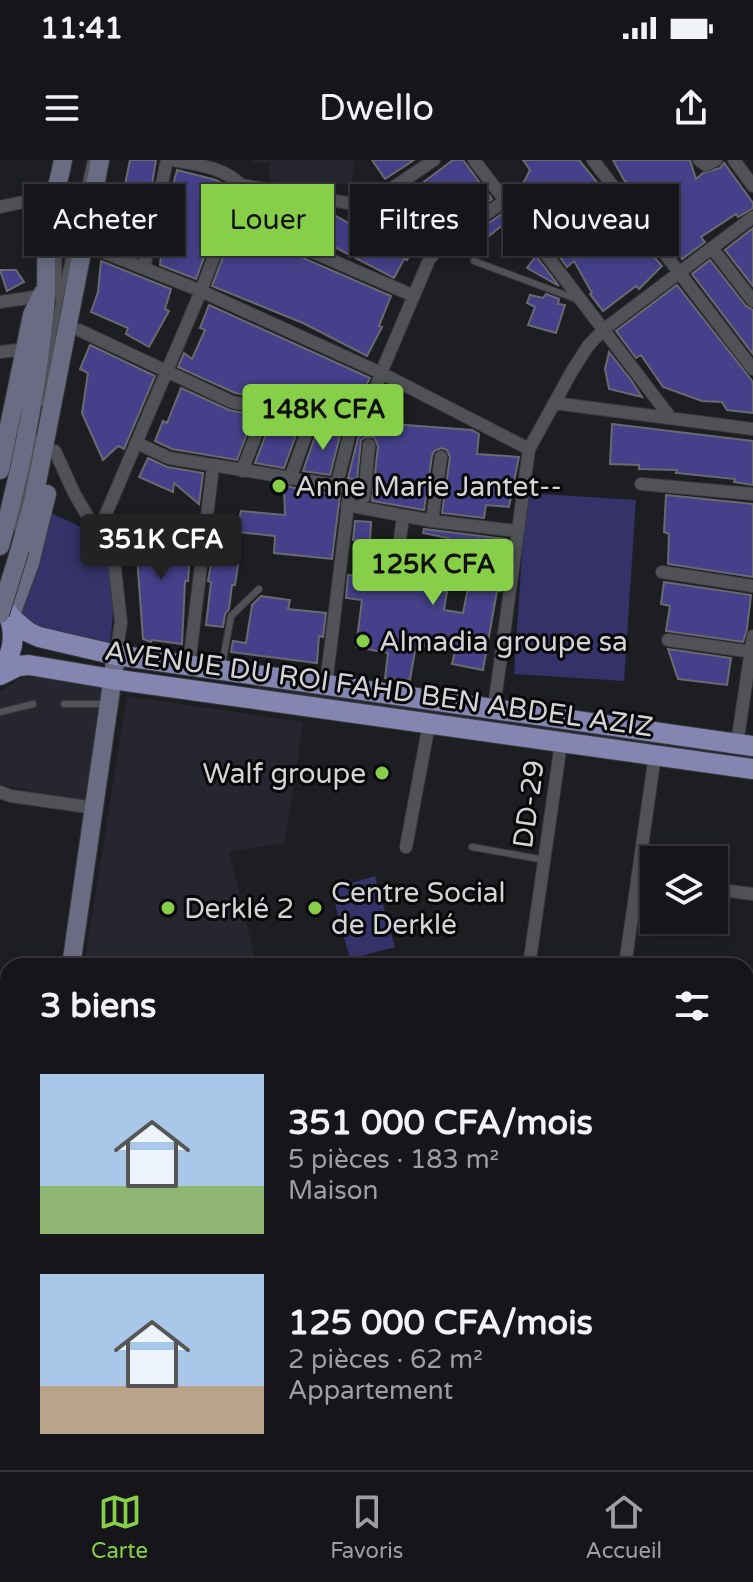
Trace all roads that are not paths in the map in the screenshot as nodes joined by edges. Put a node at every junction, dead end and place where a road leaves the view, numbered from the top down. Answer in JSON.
{"nodes":[{"id":1,"x":63,"y":160,"type":"edge"},
{"id":2,"x":71,"y":160,"type":"edge"},
{"id":3,"x":91,"y":160,"type":"edge"},
{"id":4,"x":100,"y":160,"type":"edge"},
{"id":5,"x":170,"y":160,"type":"edge"},
{"id":6,"x":434,"y":160,"type":"edge"},
{"id":7,"x":474,"y":160,"type":"edge"},
{"id":8,"x":593,"y":160,"type":"edge"},
{"id":9,"x":699,"y":160,"type":"edge"},
{"id":10,"x":716,"y":160,"type":"edge"},
{"id":11,"x":734,"y":160,"type":"edge"},
{"id":12,"x":416,"y":165,"type":"edge"},
{"id":13,"x":58,"y":184,"type":"edge"},
{"id":14,"x":95,"y":184,"type":"edge"},
{"id":15,"x":240,"y":184,"type":"edge"},
{"id":16,"x":753,"y":186,"type":"edge"},
{"id":17,"x":503,"y":196,"type":"edge"},
{"id":18,"x":334,"y":201,"type":"edge"},
{"id":19,"x":24,"y":202,"type":"edge"},
{"id":20,"x":503,"y":202,"type":"edge"},
{"id":21,"x":0,"y":207,"type":"edge"},
{"id":22,"x":753,"y":217,"type":"edge"},
{"id":23,"x":712,"y":248,"type":"junction"},
{"id":24,"x":47,"y":256,"type":"edge"},
{"id":25,"x":81,"y":256,"type":"edge"},
{"id":26,"x":114,"y":256,"type":"edge"},
{"id":27,"x":215,"y":256,"type":"edge"},
{"id":28,"x":321,"y":256,"type":"edge"},
{"id":29,"x":548,"y":256,"type":"edge"},
{"id":30,"x":474,"y":261,"type":"dead end"},
{"id":31,"x":144,"y":268,"type":"junction"},
{"id":32,"x":48,"y":272,"type":"junction"},
{"id":33,"x":679,"y":273,"type":"junction"},
{"id":34,"x":76,"y":282,"type":"junction"},
{"id":35,"x":201,"y":291,"type":"junction"},
{"id":36,"x":41,"y":296,"type":"junction"},
{"id":37,"x":414,"y":296,"type":"junction"},
{"id":38,"x":582,"y":301,"type":"junction"},
{"id":39,"x":753,"y":301,"type":"edge"},
{"id":40,"x":0,"y":302,"type":"edge"},
{"id":41,"x":58,"y":308,"type":"junction"},
{"id":42,"x":79,"y":330,"type":"junction"},
{"id":43,"x":603,"y":330,"type":"junction"},
{"id":44,"x":26,"y":349,"type":"junction"},
{"id":45,"x":0,"y":352,"type":"edge"},
{"id":46,"x":753,"y":369,"type":"edge"},
{"id":47,"x":168,"y":371,"type":"junction"},
{"id":48,"x":381,"y":373,"type":"junction"},
{"id":49,"x":554,"y":403,"type":"junction"},
{"id":50,"x":266,"y":409,"type":"junction"},
{"id":51,"x":39,"y":417,"type":"dead end"},
{"id":52,"x":670,"y":417,"type":"junction"},
{"id":53,"x":312,"y":418,"type":"junction"},
{"id":54,"x":352,"y":425,"type":"junction"},
{"id":55,"x":753,"y":429,"type":"edge"},
{"id":56,"x":36,"y":433,"type":"dead end"},
{"id":57,"x":137,"y":443,"type":"junction"},
{"id":58,"x":369,"y":445,"type":"dead end"},
{"id":59,"x":529,"y":449,"type":"junction"},
{"id":60,"x":55,"y":451,"type":"junction"},
{"id":61,"x":441,"y":457,"type":"dead end"},
{"id":62,"x":213,"y":466,"type":"junction"},
{"id":63,"x":0,"y":470,"type":"edge"},
{"id":64,"x":242,"y":471,"type":"junction"},
{"id":65,"x":290,"y":479,"type":"junction"},
{"id":66,"x":641,"y":484,"type":"dead end"},
{"id":67,"x":336,"y":487,"type":"junction"},
{"id":68,"x":350,"y":488,"type":"junction"},
{"id":69,"x":365,"y":490,"type":"junction"},
{"id":70,"x":753,"y":494,"type":"edge"},
{"id":71,"x":347,"y":505,"type":"junction"},
{"id":72,"x":362,"y":508,"type":"junction"},
{"id":73,"x":403,"y":516,"type":"junction"},
{"id":74,"x":432,"y":521,"type":"junction"},
{"id":75,"x":517,"y":531,"type":"junction"},
{"id":76,"x":97,"y":535,"type":"junction"},
{"id":77,"x":8,"y":546,"type":"edge"},
{"id":78,"x":662,"y":572,"type":"dead end"},
{"id":79,"x":395,"y":578,"type":"dead end"},
{"id":80,"x":0,"y":585,"type":"edge"},
{"id":81,"x":753,"y":586,"type":"edge"},
{"id":82,"x":259,"y":589,"type":"dead end"},
{"id":83,"x":3,"y":610,"type":"edge"},
{"id":84,"x":753,"y":636,"type":"edge"},
{"id":85,"x":668,"y":640,"type":"dead end"},
{"id":86,"x":752,"y":652,"type":"edge"},
{"id":87,"x":116,"y":655,"type":"junction"},
{"id":88,"x":189,"y":665,"type":"junction"},
{"id":89,"x":222,"y":670,"type":"junction"},
{"id":90,"x":0,"y":674,"type":"edge"},
{"id":91,"x":112,"y":679,"type":"junction"},
{"id":92,"x":326,"y":684,"type":"junction"},
{"id":93,"x":33,"y":704,"type":"dead end"},
{"id":94,"x":64,"y":704,"type":"dead end"},
{"id":95,"x":108,"y":704,"type":"junction"},
{"id":96,"x":494,"y":708,"type":"junction"},
{"id":97,"x":0,"y":712,"type":"edge"},
{"id":98,"x":429,"y":724,"type":"junction"},
{"id":99,"x":561,"y":743,"type":"junction"},
{"id":100,"x":745,"y":745,"type":"edge"},
{"id":101,"x":655,"y":755,"type":"junction"},
{"id":102,"x":753,"y":769,"type":"edge"},
{"id":103,"x":0,"y":792,"type":"edge"},
{"id":104,"x":95,"y":808,"type":"junction"},
{"id":105,"x":406,"y":847,"type":"dead end"},
{"id":106,"x":472,"y":847,"type":"dead end"},
{"id":107,"x":545,"y":860,"type":"junction"},
{"id":108,"x":637,"y":879,"type":"junction"},
{"id":109,"x":640,"y":879,"type":"edge"},
{"id":110,"x":728,"y":891,"type":"edge"},
{"id":111,"x":753,"y":894,"type":"edge"},
{"id":112,"x":72,"y":958,"type":"edge"},
{"id":113,"x":530,"y":958,"type":"edge"},
{"id":114,"x":626,"y":958,"type":"edge"}],
"edges":[{"from":1,"to":13,"type":"main road"},
{"from":2,"to":41,"type":"lane"},
{"from":3,"to":41,"type":"lane"},
{"from":4,"to":14,"type":"main road"},
{"from":5,"to":15,"type":"street"},
{"from":5,"to":31,"type":"street"},
{"from":6,"to":12,"type":"street"},
{"from":7,"to":17,"type":"street"},
{"from":8,"to":33,"type":"street"},
{"from":9,"to":10,"type":"street"},
{"from":11,"to":16,"type":"street"},
{"from":12,"to":18,"type":"street"},
{"from":19,"to":21,"type":"street"},
{"from":20,"to":37,"type":"street"},
{"from":22,"to":23,"type":"street"},
{"from":23,"to":33,"type":"street"},
{"from":23,"to":39,"type":"street"},
{"from":24,"to":32,"type":"main road"},
{"from":25,"to":34,"type":"main road"},
{"from":26,"to":31,"type":"street"},
{"from":27,"to":35,"type":"street"},
{"from":28,"to":37,"type":"street"},
{"from":29,"to":38,"type":"street"},
{"from":30,"to":38,"type":"lane"},
{"from":31,"to":35,"type":"street"},
{"from":32,"to":36,"type":"main road"},
{"from":32,"to":77,"type":"main road"},
{"from":33,"to":43,"type":"street"},
{"from":33,"to":46,"type":"street"},
{"from":34,"to":42,"type":"main road"},
{"from":34,"to":77,"type":"main road"},
{"from":35,"to":47,"type":"street"},
{"from":35,"to":48,"type":"street"},
{"from":36,"to":40,"type":"street"},
{"from":36,"to":44,"type":"main road"},
{"from":37,"to":48,"type":"street"},
{"from":38,"to":43,"type":"street"},
{"from":41,"to":51,"type":"lane"},
{"from":42,"to":47,"type":"street"},
{"from":42,"to":60,"type":"main road"},
{"from":43,"to":49,"type":"street"},
{"from":43,"to":52,"type":"street"},
{"from":44,"to":45,"type":"street"},
{"from":44,"to":63,"type":"main road"},
{"from":47,"to":50,"type":"street"},
{"from":47,"to":57,"type":"street"},
{"from":48,"to":54,"type":"street"},
{"from":48,"to":59,"type":"street"},
{"from":49,"to":52,"type":"street"},
{"from":49,"to":59,"type":"street"},
{"from":50,"to":53,"type":"street"},
{"from":50,"to":64,"type":"street"},
{"from":52,"to":55,"type":"street"},
{"from":53,"to":54,"type":"street"},
{"from":53,"to":65,"type":"street"},
{"from":54,"to":67,"type":"street"},
{"from":56,"to":77,"type":"lane"},
{"from":57,"to":62,"type":"street"},
{"from":57,"to":76,"type":"street"},
{"from":58,"to":69,"type":"street"},
{"from":59,"to":75,"type":"street"},
{"from":60,"to":76,"type":"street"},
{"from":60,"to":83,"type":"main road"},
{"from":61,"to":74,"type":"street"},
{"from":62,"to":64,"type":"street"},
{"from":62,"to":88,"type":"street"},
{"from":64,"to":65,"type":"street"},
{"from":65,"to":67,"type":"street"},
{"from":66,"to":70,"type":"street"},
{"from":67,"to":68,"type":"street"},
{"from":68,"to":69,"type":"street"},
{"from":68,"to":71,"type":"street"},
{"from":69,"to":72,"type":"street"},
{"from":71,"to":72,"type":"street"},
{"from":71,"to":92,"type":"street"},
{"from":72,"to":73,"type":"street"},
{"from":73,"to":74,"type":"street"},
{"from":73,"to":79,"type":"street"},
{"from":74,"to":75,"type":"street"},
{"from":75,"to":96,"type":"street"},
{"from":76,"to":87,"type":"street"},
{"from":77,"to":80,"type":"lane"},
{"from":77,"to":83,"type":"main road","bridge":true},
{"from":78,"to":81,"type":"street"},
{"from":82,"to":89,"type":"lane"},
{"from":83,"to":87,"type":"main road","name":"AVENUE DU ROI FAHD BEN ABDEL AZIZ"},
{"from":83,"to":90,"type":"main road"},
{"from":84,"to":86,"type":"street"},
{"from":85,"to":86,"type":"street"},
{"from":86,"to":100,"type":"street"},
{"from":87,"to":88,"type":"main road","name":"AVENUE DU ROI FAHD BEN ABDEL AZIZ"},
{"from":87,"to":91,"type":"main road"},
{"from":88,"to":89,"type":"main road","name":"AVENUE DU ROI FAHD BEN ABDEL AZIZ"},
{"from":89,"to":92,"type":"main road","name":"AVENUE DU ROI FAHD BEN ABDEL AZIZ"},
{"from":90,"to":91,"type":"main road","name":"AVENUE DU ROI FAHD BEN ABDEL AZIZ"},
{"from":91,"to":95,"type":"main road"},
{"from":91,"to":98,"type":"main road","name":"AVENUE DU ROI FAHD BEN ABDEL AZIZ"},
{"from":92,"to":96,"type":"main road","name":"AVENUE DU ROI FAHD BEN ABDEL AZIZ"},
{"from":93,"to":97,"type":"lane"},
{"from":94,"to":95,"type":"lane"},
{"from":95,"to":104,"type":"main road"},
{"from":96,"to":100,"type":"main road","name":"AVENUE DU ROI FAHD BEN ABDEL AZIZ"},
{"from":98,"to":99,"type":"main road","name":"AVENUE DU ROI FAHD BEN ABDEL AZIZ"},
{"from":98,"to":105,"type":"street"},
{"from":99,"to":101,"type":"main road","name":"AVENUE DU ROI FAHD BEN ABDEL AZIZ"},
{"from":99,"to":107,"type":"street","name":"DD-29"},
{"from":101,"to":102,"type":"main road","name":"AVENUE DU ROI FAHD BEN ABDEL AZIZ"},
{"from":101,"to":108,"type":"street"},
{"from":103,"to":104,"type":"street"},
{"from":104,"to":112,"type":"main road"},
{"from":106,"to":107,"type":"lane"},
{"from":107,"to":113,"type":"street","name":"DD-29"},
{"from":108,"to":109,"type":"street"},
{"from":108,"to":114,"type":"street"},
{"from":110,"to":111,"type":"street"}]}
